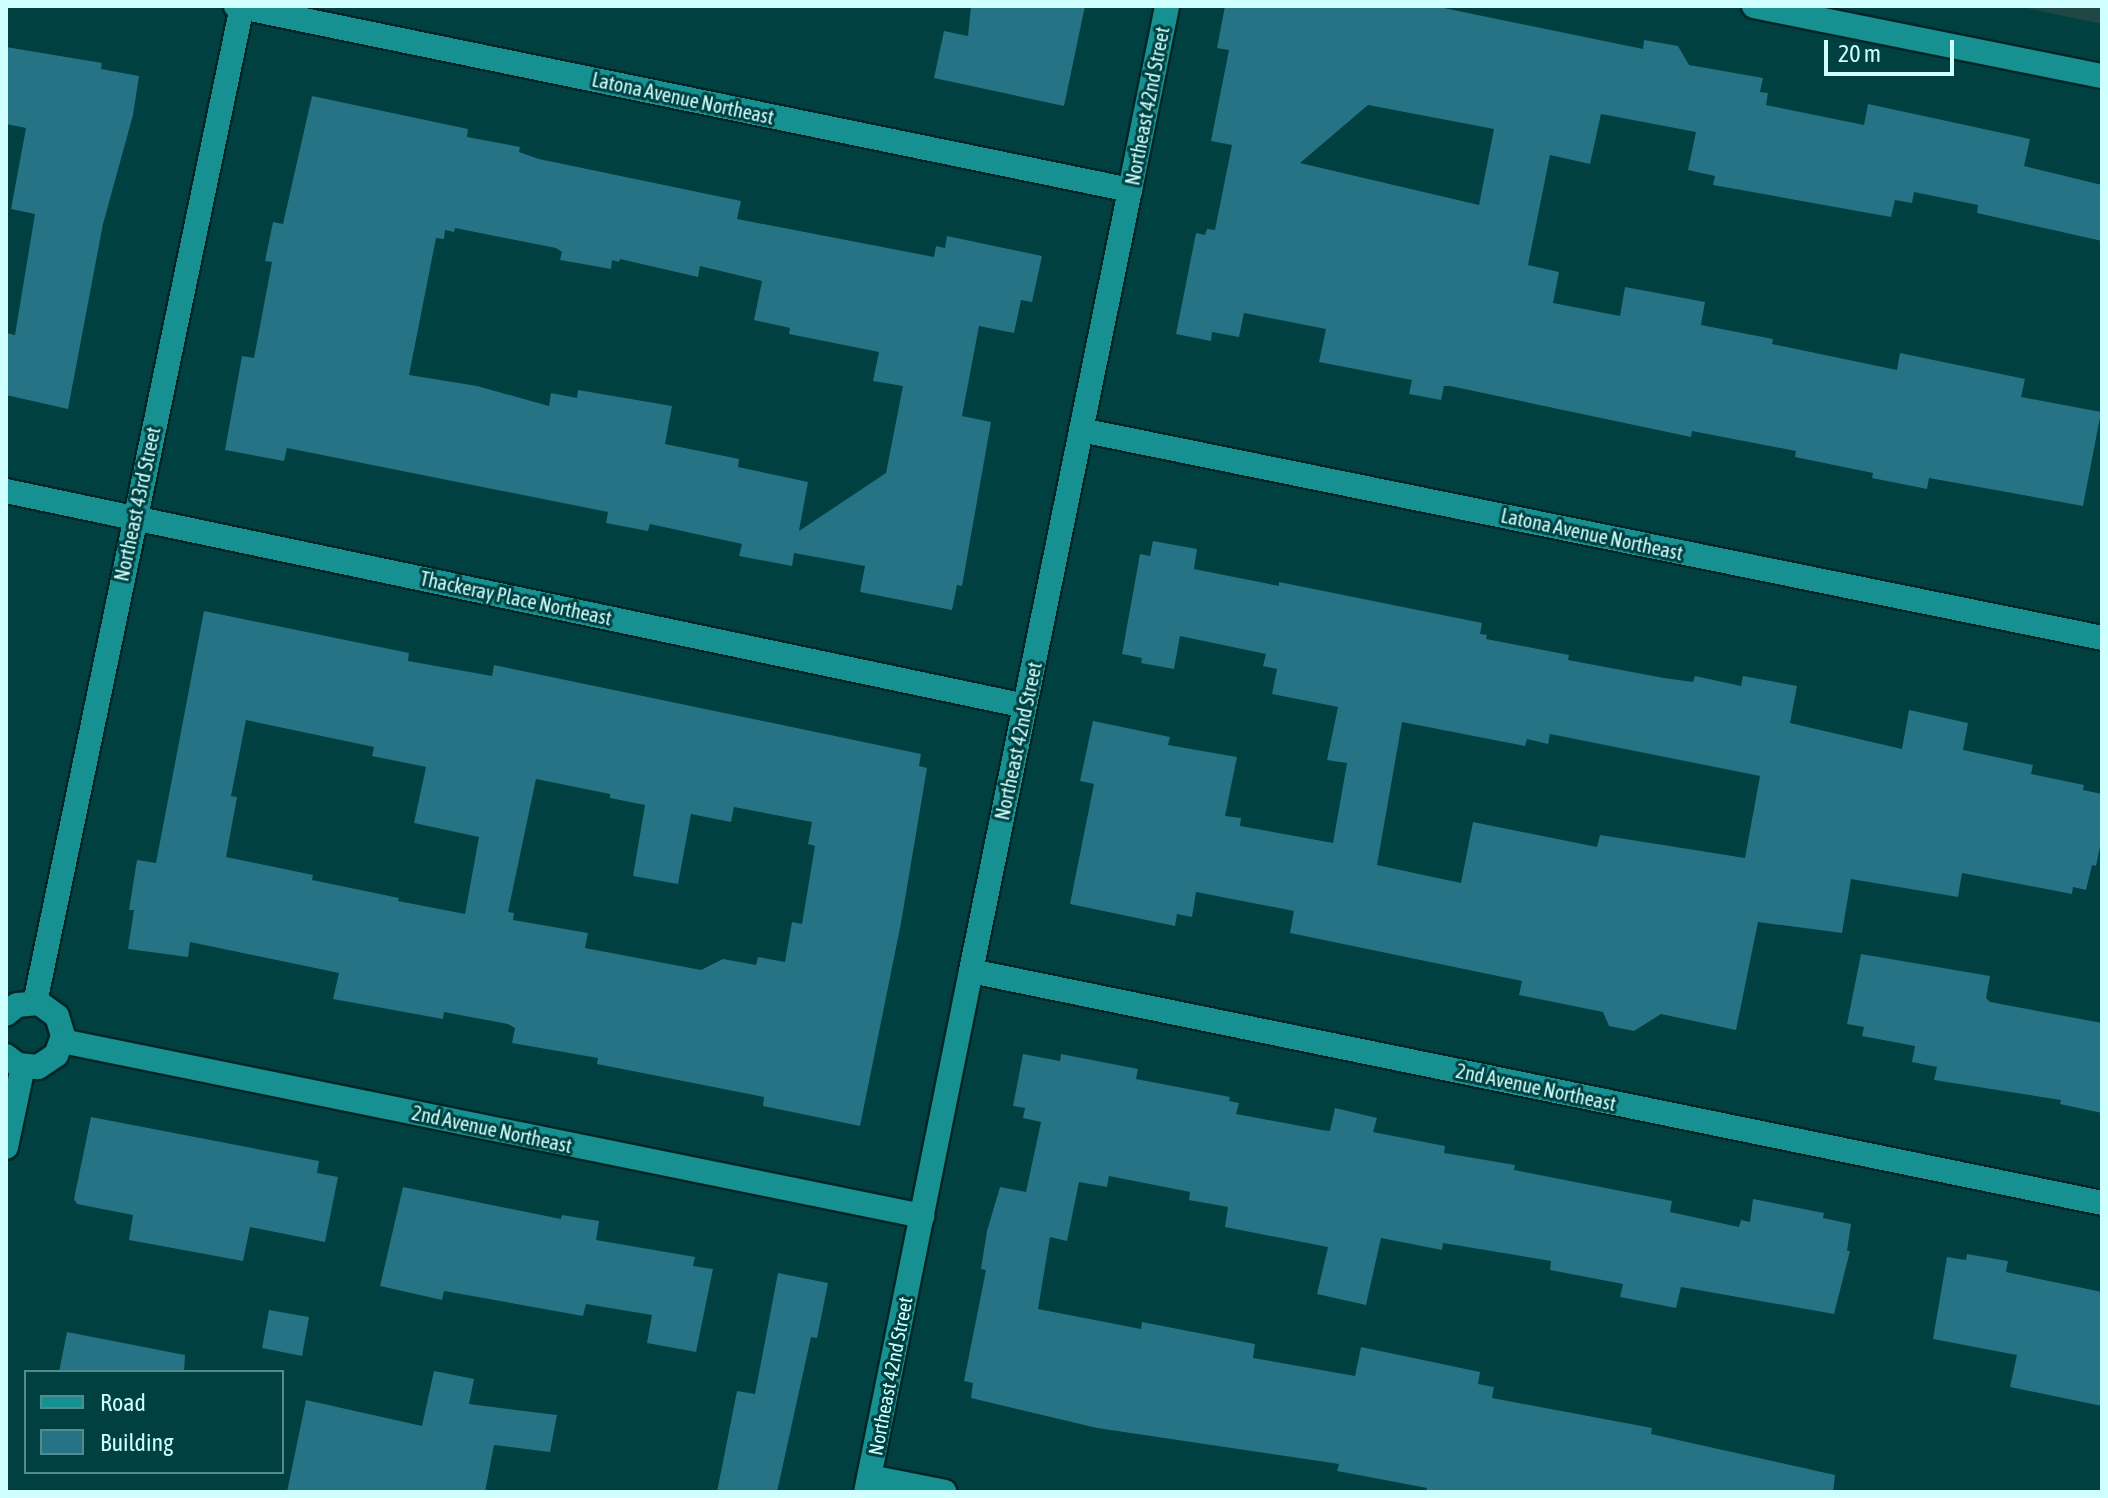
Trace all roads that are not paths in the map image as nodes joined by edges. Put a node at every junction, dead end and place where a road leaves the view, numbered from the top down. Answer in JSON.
{"nodes":[{"id":1,"x":240,"y":6,"type":"edge"},
{"id":2,"x":1167,"y":6,"type":"edge"},
{"id":3,"x":1754,"y":6,"type":"edge"},
{"id":4,"x":2102,"y":76,"type":"edge"},
{"id":5,"x":1130,"y":190,"type":"junction"},
{"id":6,"x":1081,"y":430,"type":"junction"},
{"id":7,"x":6,"y":491,"type":"edge"},
{"id":8,"x":133,"y":517,"type":"junction"},
{"id":9,"x":2102,"y":638,"type":"edge"},
{"id":10,"x":1025,"y":706,"type":"junction"},
{"id":11,"x":971,"y":971,"type":"junction"},
{"id":12,"x":35,"y":1003,"type":"junction"},
{"id":13,"x":6,"y":1014,"type":"edge"},
{"id":14,"x":62,"y":1041,"type":"junction"},
{"id":15,"x":14,"y":1061,"type":"edge"},
{"id":16,"x":6,"y":1147,"type":"edge"},
{"id":17,"x":2102,"y":1203,"type":"edge"},
{"id":18,"x":922,"y":1216,"type":"junction"},
{"id":19,"x":868,"y":1484,"type":"edge"},
{"id":20,"x":945,"y":1492,"type":"edge"}],
"edges":[{"from":1,"to":5,"type":"street","name":"Latona Avenue Northeast"},
{"from":1,"to":8,"type":"street","name":"Northeast 43rd Street"},
{"from":2,"to":5,"type":"street","name":"Northeast 42nd Street"},
{"from":3,"to":4,"type":"street"},
{"from":5,"to":6,"type":"street","name":"Northeast 42nd Street"},
{"from":6,"to":9,"type":"street","name":"Latona Avenue Northeast"},
{"from":6,"to":10,"type":"street","name":"Northeast 42nd Street"},
{"from":7,"to":8,"type":"street","name":"Thackeray Place Northeast"},
{"from":8,"to":10,"type":"street","name":"Thackeray Place Northeast"},
{"from":8,"to":12,"type":"street","name":"Northeast 43rd Street"},
{"from":10,"to":11,"type":"street","name":"Northeast 42nd Street"},
{"from":11,"to":17,"type":"street","name":"2nd Avenue Northeast"},
{"from":11,"to":18,"type":"street","name":"Northeast 42nd Street"},
{"from":12,"to":13,"type":"street"},
{"from":12,"to":14,"type":"street"},
{"from":14,"to":15,"type":"street"},
{"from":14,"to":18,"type":"street","name":"2nd Avenue Northeast"},
{"from":15,"to":16,"type":"street"},
{"from":18,"to":19,"type":"street","name":"Northeast 42nd Street"},
{"from":19,"to":20,"type":"street"}]}
